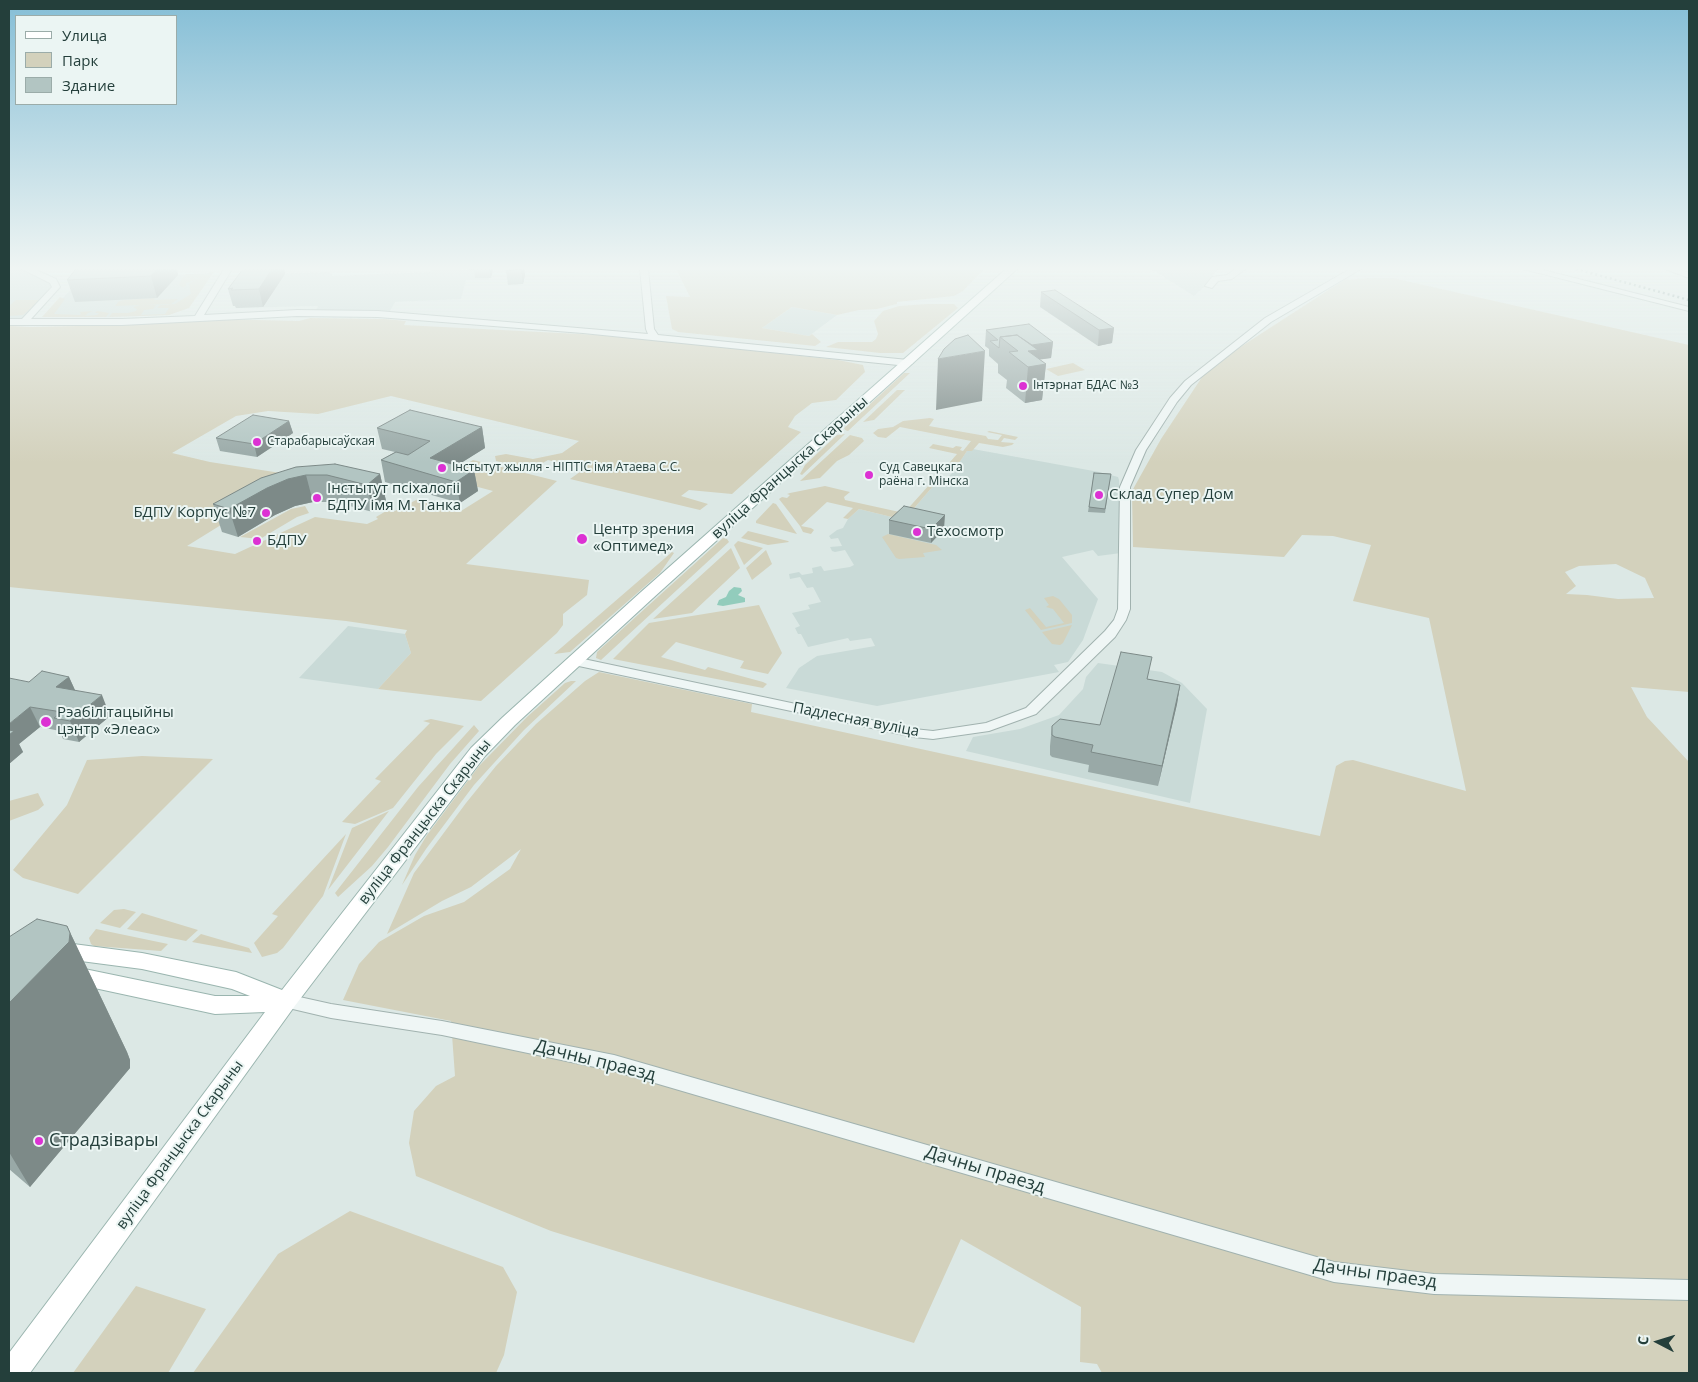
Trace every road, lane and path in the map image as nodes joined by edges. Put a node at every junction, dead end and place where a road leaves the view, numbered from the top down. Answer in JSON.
{"nodes":[{"id":1,"x":626,"y":333,"type":"edge"},
{"id":2,"x":941,"y":333,"type":"edge"},
{"id":3,"x":1251,"y":333,"type":"edge"},
{"id":4,"x":654,"y":336,"type":"joint"},
{"id":5,"x":908,"y":363,"type":"junction"},
{"id":6,"x":574,"y":661,"type":"junction"},
{"id":7,"x":37,"y":946,"type":"edge"},
{"id":8,"x":46,"y":971,"type":"edge"},
{"id":9,"x":286,"y":1001,"type":"junction"},
{"id":10,"x":1689,"y":1290,"type":"edge"},
{"id":11,"x":12,"y":1373,"type":"edge"}],
"edges":[{"from":1,"to":4,"type":"street"},
{"from":2,"to":5,"type":"main road","name":"вуліца Францыска Скарыны"},
{"from":3,"to":6,"type":"street","name":"Падлесная вуліца"},
{"from":4,"to":5,"type":"street"},
{"from":5,"to":6,"type":"main road","name":"вуліца Францыска Скарыны"},
{"from":6,"to":9,"type":"main road","name":"вуліца Францыска Скарыны"},
{"from":7,"to":9,"type":"main road"},
{"from":8,"to":9,"type":"main road"},
{"from":9,"to":10,"type":"street","name":"Дачны праезд"},
{"from":9,"to":11,"type":"main road","name":"вуліца Францыска Скарыны"}]}
